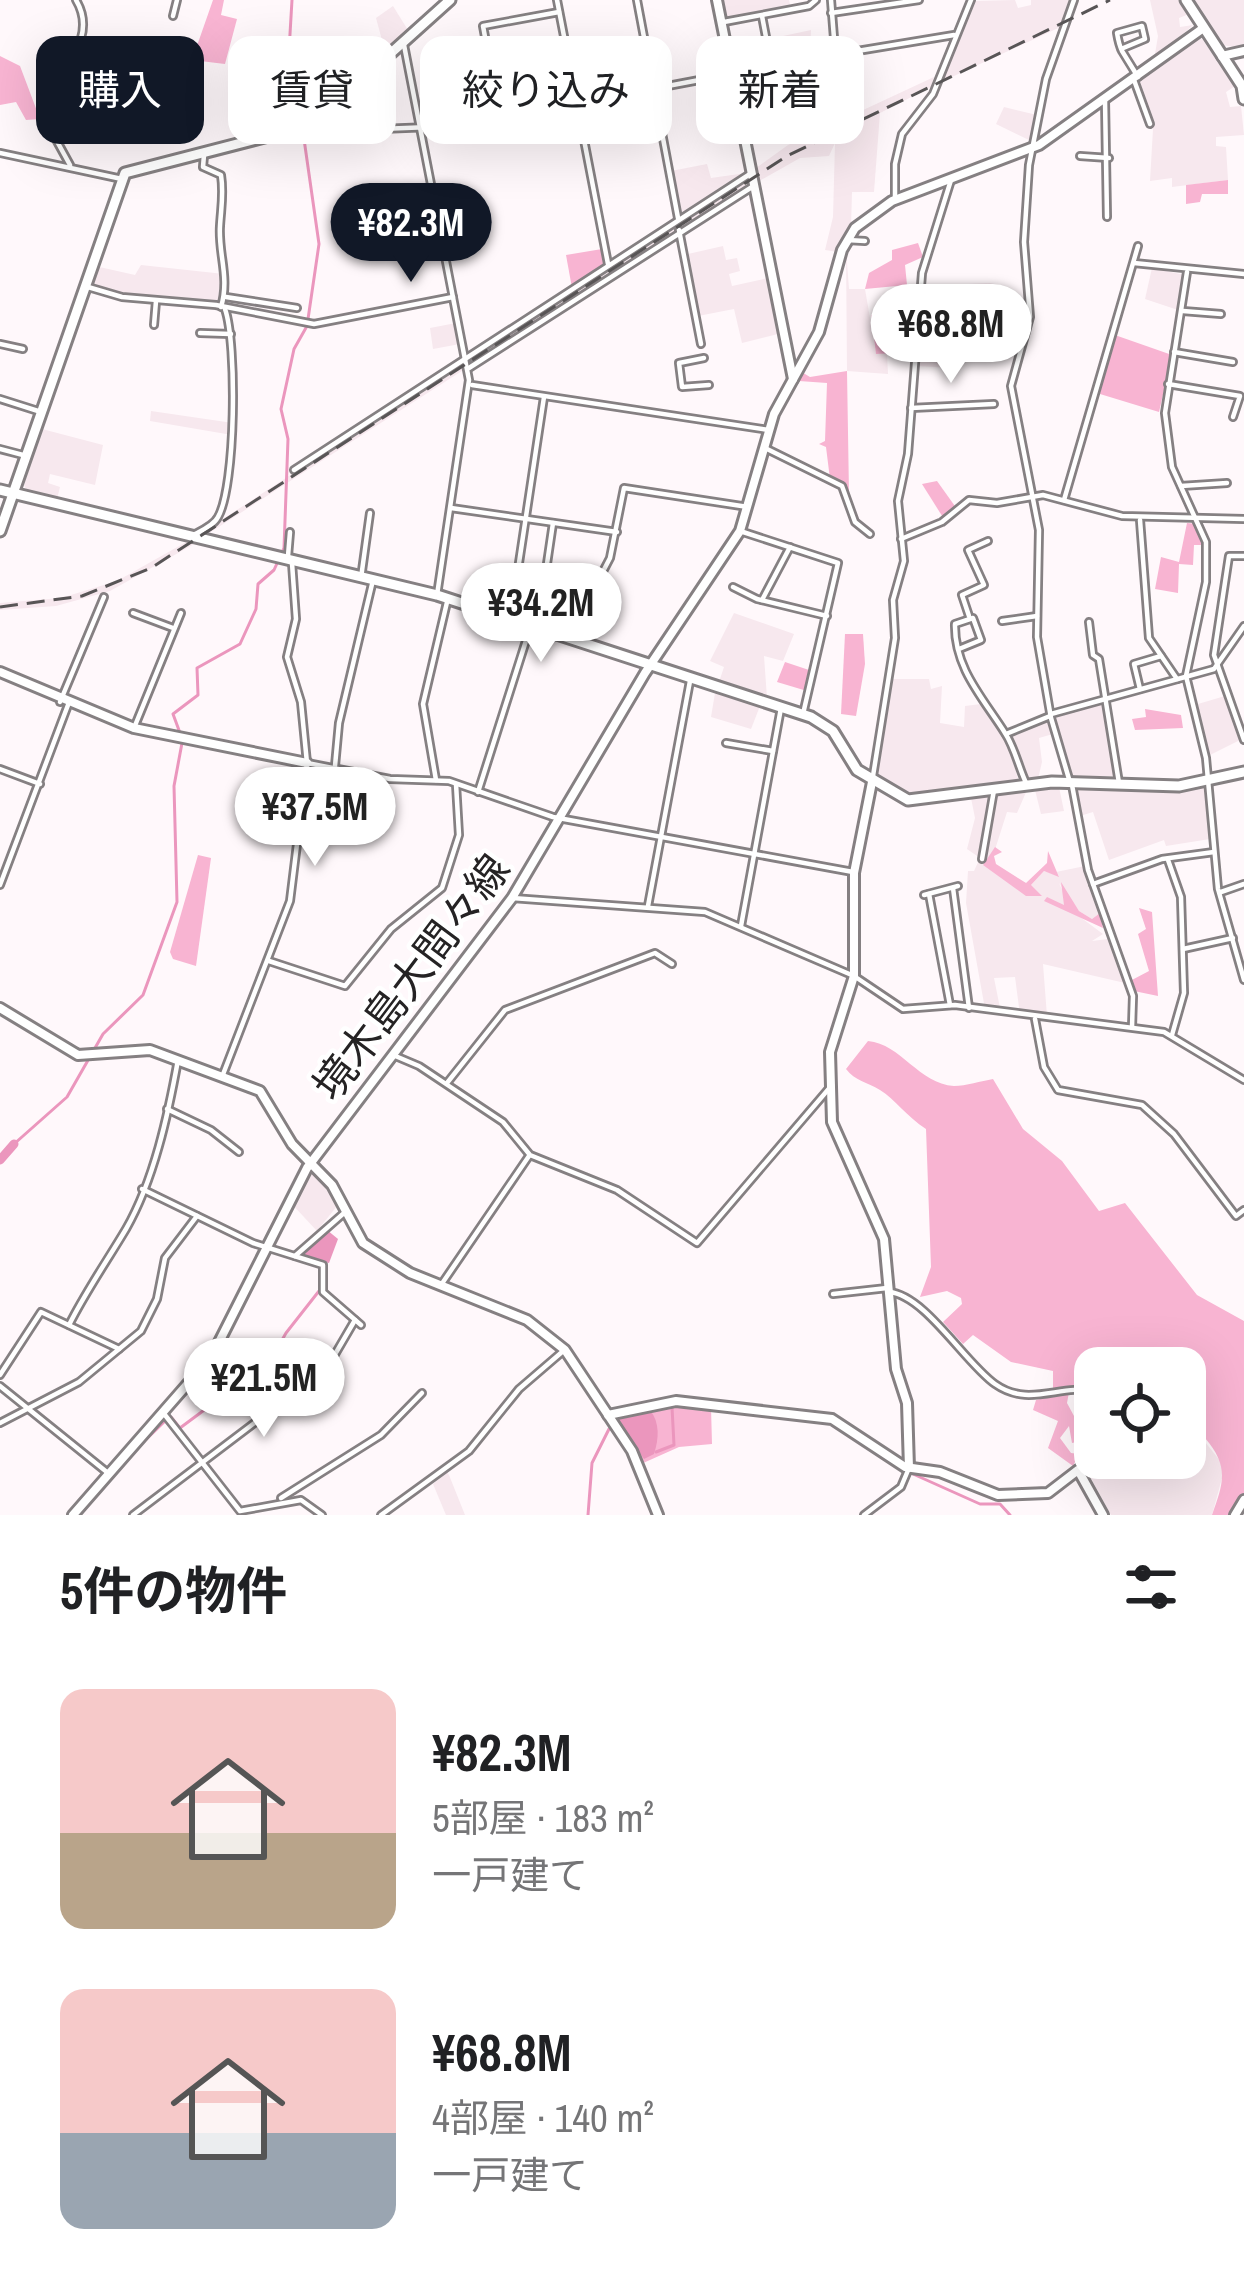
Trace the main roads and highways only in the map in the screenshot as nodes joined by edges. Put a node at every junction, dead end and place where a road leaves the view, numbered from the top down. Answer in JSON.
{"nodes":[{"id":1,"x":450,"y":0,"type":"edge"},
{"id":2,"x":1186,"y":0,"type":"edge"},
{"id":3,"x":1243,"y":87,"type":"edge"},
{"id":4,"x":1244,"y":99,"type":"edge"},
{"id":5,"x":0,"y":490,"type":"edge"},
{"id":6,"x":16,"y":494,"type":"junction"},
{"id":7,"x":0,"y":531,"type":"edge"},
{"id":8,"x":1244,"y":772,"type":"edge"}],
"edges":[{"from":1,"to":6,"type":"main road"},
{"from":2,"to":3,"type":"main road"},
{"from":3,"to":4,"type":"main road"},
{"from":5,"to":6,"type":"main road"},
{"from":6,"to":7,"type":"main road"},
{"from":6,"to":8,"type":"main road"}]}
